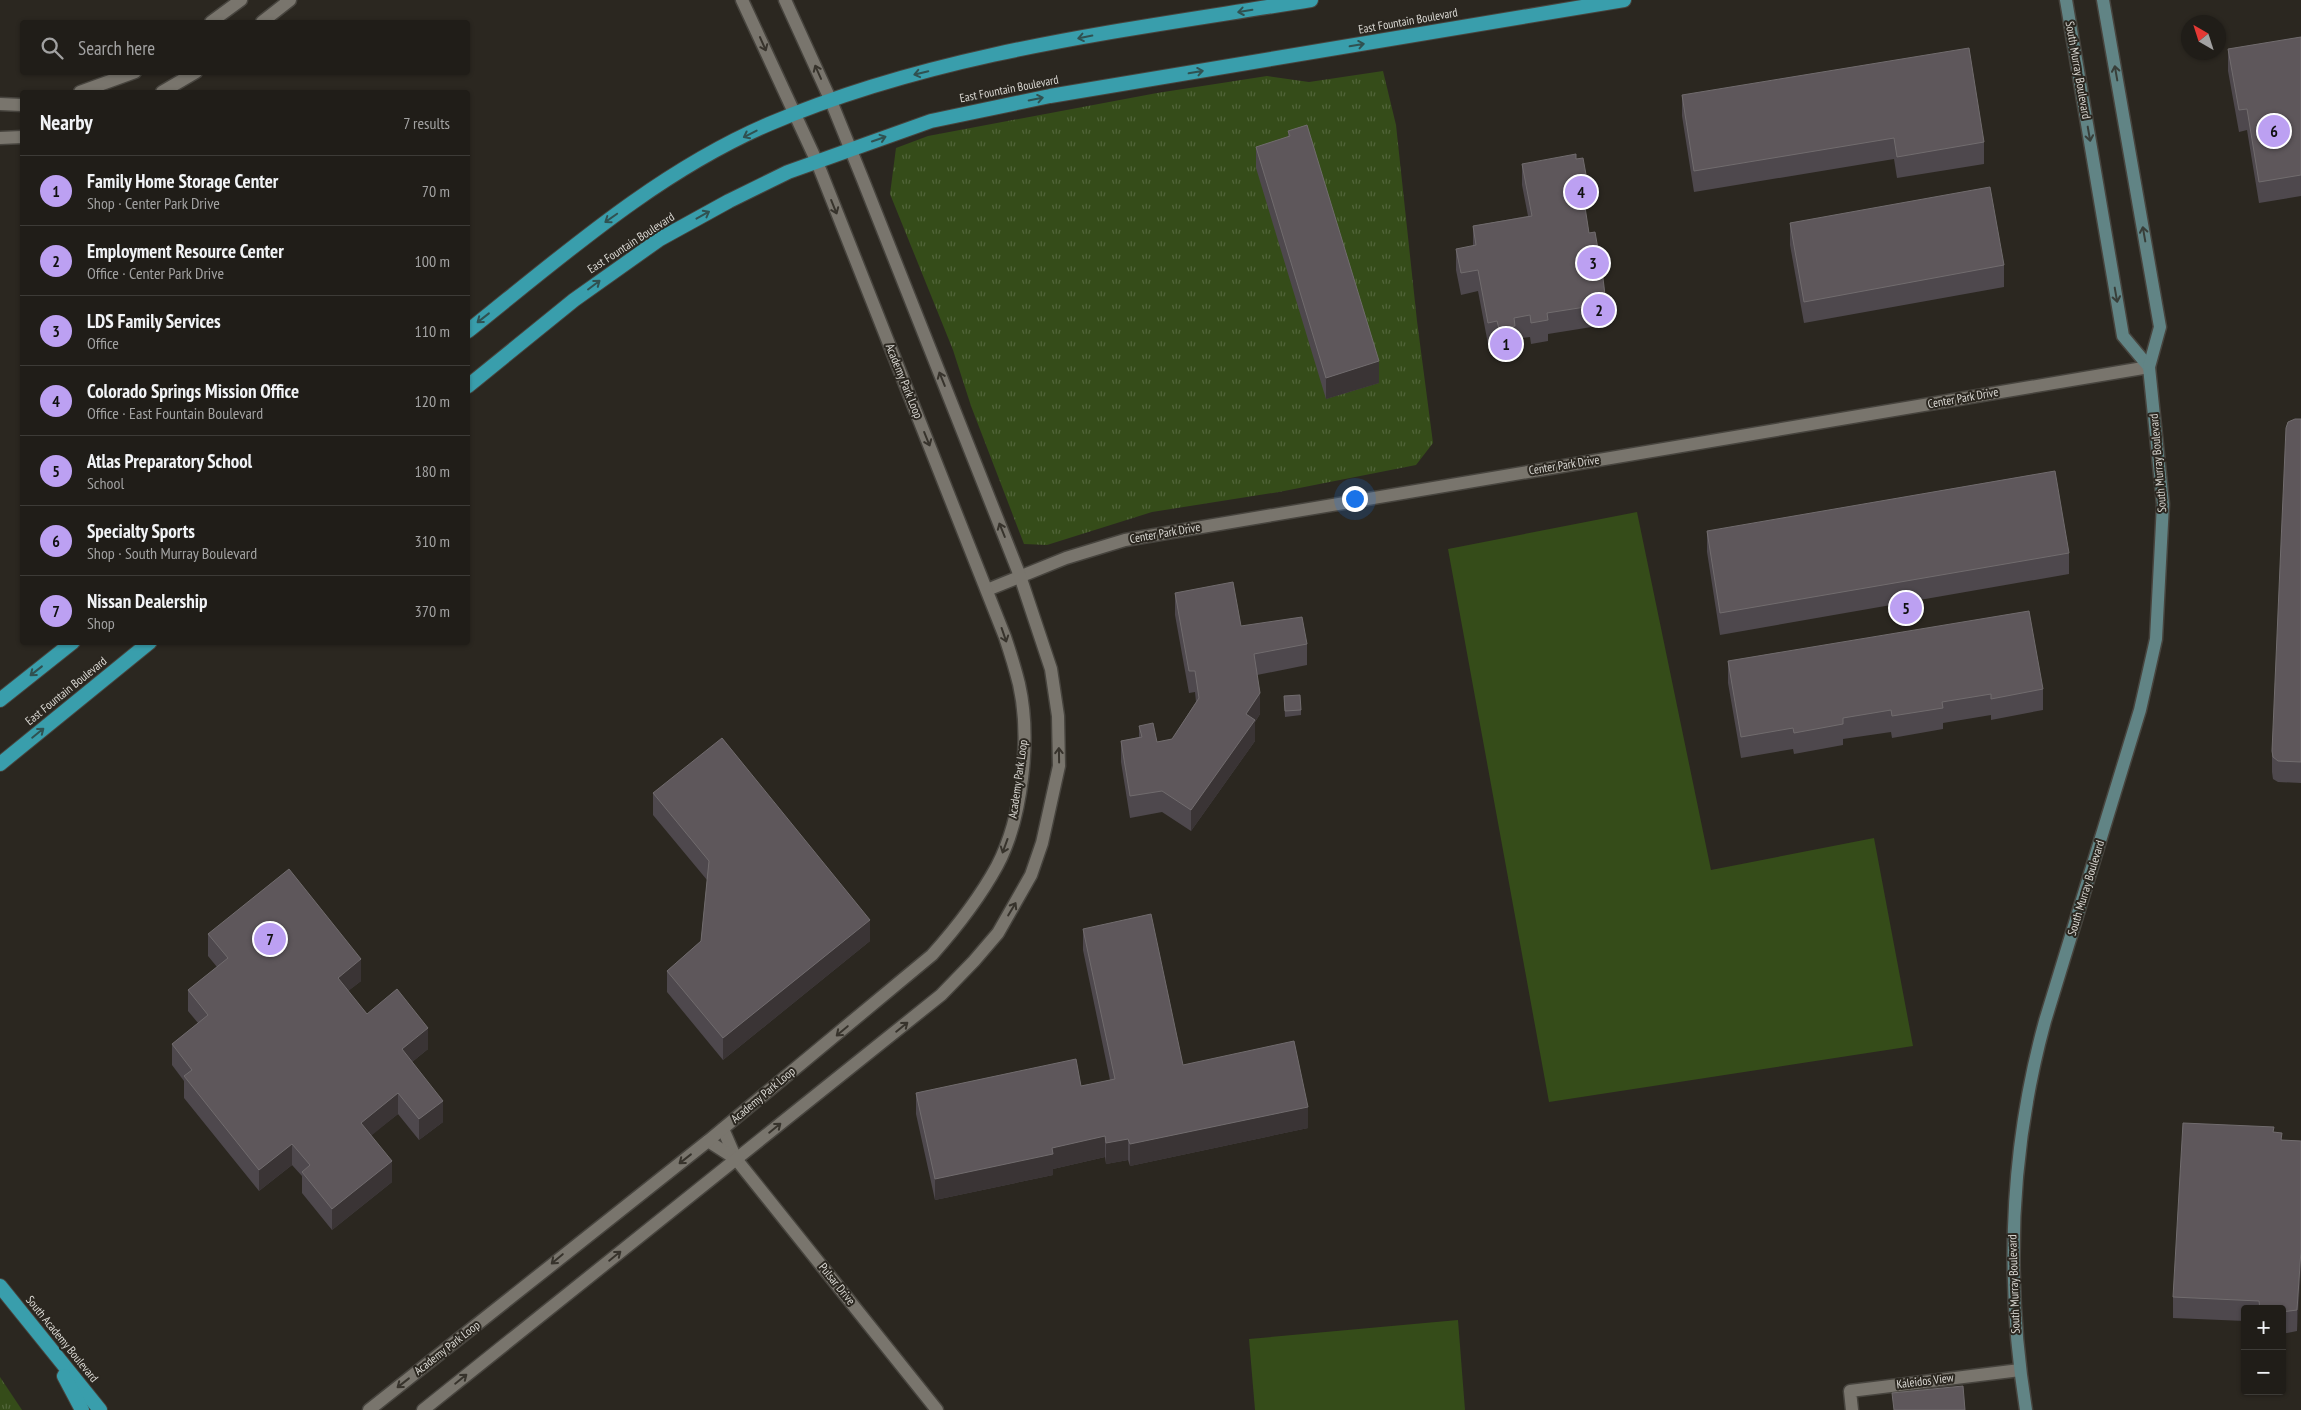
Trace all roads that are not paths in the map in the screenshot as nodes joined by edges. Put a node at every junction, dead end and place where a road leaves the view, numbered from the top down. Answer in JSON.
{"nodes":[{"id":1,"x":241,"y":0,"type":"edge"},
{"id":2,"x":290,"y":0,"type":"edge"},
{"id":3,"x":742,"y":0,"type":"edge"},
{"id":4,"x":785,"y":0,"type":"edge"},
{"id":5,"x":1311,"y":0,"type":"edge"},
{"id":6,"x":1624,"y":0,"type":"edge"},
{"id":7,"x":2066,"y":0,"type":"edge"},
{"id":8,"x":2103,"y":0,"type":"edge"},
{"id":9,"x":214,"y":20,"type":"edge"},
{"id":10,"x":265,"y":20,"type":"edge"},
{"id":11,"x":127,"y":75,"type":"edge"},
{"id":12,"x":191,"y":75,"type":"edge"},
{"id":13,"x":86,"y":90,"type":"edge"},
{"id":14,"x":165,"y":90,"type":"edge"},
{"id":15,"x":831,"y":101,"type":"junction"},
{"id":16,"x":0,"y":104,"type":"edge"},
{"id":17,"x":20,"y":105,"type":"edge"},
{"id":18,"x":795,"y":114,"type":"junction"},
{"id":19,"x":20,"y":137,"type":"edge"},
{"id":20,"x":0,"y":138,"type":"edge"},
{"id":21,"x":850,"y":149,"type":"junction"},
{"id":22,"x":817,"y":162,"type":"junction"},
{"id":23,"x":470,"y":329,"type":"edge"},
{"id":24,"x":2148,"y":367,"type":"junction"},
{"id":25,"x":470,"y":384,"type":"edge"},
{"id":26,"x":1020,"y":576,"type":"junction"},
{"id":27,"x":987,"y":590,"type":"junction"},
{"id":28,"x":69,"y":645,"type":"edge"},
{"id":29,"x":146,"y":645,"type":"edge"},
{"id":30,"x":0,"y":700,"type":"edge"},
{"id":31,"x":0,"y":764,"type":"edge"},
{"id":32,"x":723,"y":1129,"type":"junction"},
{"id":33,"x":708,"y":1141,"type":"junction"},
{"id":34,"x":736,"y":1158,"type":"junction"},
{"id":35,"x":0,"y":1286,"type":"edge"},
{"id":36,"x":50,"y":1349,"type":"junction"},
{"id":37,"x":2020,"y":1370,"type":"junction"},
{"id":38,"x":82,"y":1410,"type":"edge"},
{"id":39,"x":100,"y":1410,"type":"edge"},
{"id":40,"x":369,"y":1410,"type":"edge"},
{"id":41,"x":423,"y":1410,"type":"edge"},
{"id":42,"x":937,"y":1410,"type":"edge"},
{"id":43,"x":1852,"y":1410,"type":"edge"},
{"id":44,"x":2026,"y":1410,"type":"edge"}],
"edges":[{"from":1,"to":9,"type":"street"},
{"from":2,"to":10,"type":"street"},
{"from":3,"to":18,"type":"street","name":"Academy Park Loop","one_way":true},
{"from":15,"to":4,"type":"street","one_way":true},
{"from":5,"to":15,"type":"highway","one_way":true},
{"from":21,"to":6,"type":"highway","name":"East Fountain Boulevard","one_way":true},
{"from":7,"to":24,"type":"main road","name":"South Murray Boulevard","one_way":true},
{"from":24,"to":8,"type":"main road","name":"South Murray Boulevard","one_way":true},
{"from":11,"to":13,"type":"street"},
{"from":12,"to":14,"type":"street"},
{"from":15,"to":18,"type":"highway"},
{"from":15,"to":21,"type":"street"},
{"from":16,"to":17,"type":"street"},
{"from":18,"to":22,"type":"street","name":"Academy Park Loop"},
{"from":18,"to":23,"type":"highway","one_way":true},
{"from":19,"to":20,"type":"street"},
{"from":21,"to":22,"type":"highway","name":"East Fountain Boulevard"},
{"from":26,"to":21,"type":"street","one_way":true},
{"from":25,"to":22,"type":"highway","name":"East Fountain Boulevard","one_way":true},
{"from":22,"to":27,"type":"street","name":"Academy Park Loop","one_way":true},
{"from":24,"to":26,"type":"street","name":"Center Park Drive"},
{"from":24,"to":37,"type":"main road","name":"South Murray Boulevard"},
{"from":26,"to":27,"type":"street","name":"Center Park Drive"},
{"from":34,"to":26,"type":"street","one_way":true},
{"from":27,"to":32,"type":"street","name":"Academy Park Loop","one_way":true},
{"from":28,"to":30,"type":"highway","one_way":true},
{"from":31,"to":29,"type":"highway","name":"East Fountain Boulevard","one_way":true},
{"from":32,"to":33,"type":"street","name":"Academy Park Loop"},
{"from":32,"to":34,"type":"street","name":"Pulsar Drive"},
{"from":33,"to":34,"type":"street","name":"Pulsar Drive"},
{"from":33,"to":40,"type":"street","name":"Academy Park Loop","one_way":true},
{"from":41,"to":34,"type":"street","one_way":true},
{"from":34,"to":42,"type":"street","name":"Pulsar Drive"},
{"from":35,"to":36,"type":"highway","name":"South Academy Boulevard"},
{"from":36,"to":38,"type":"highway"},
{"from":36,"to":39,"type":"highway","name":"South Academy Boulevard"},
{"from":37,"to":43,"type":"street","name":"Kaleidos View"},
{"from":37,"to":44,"type":"main road","name":"South Murray Boulevard"}]}
